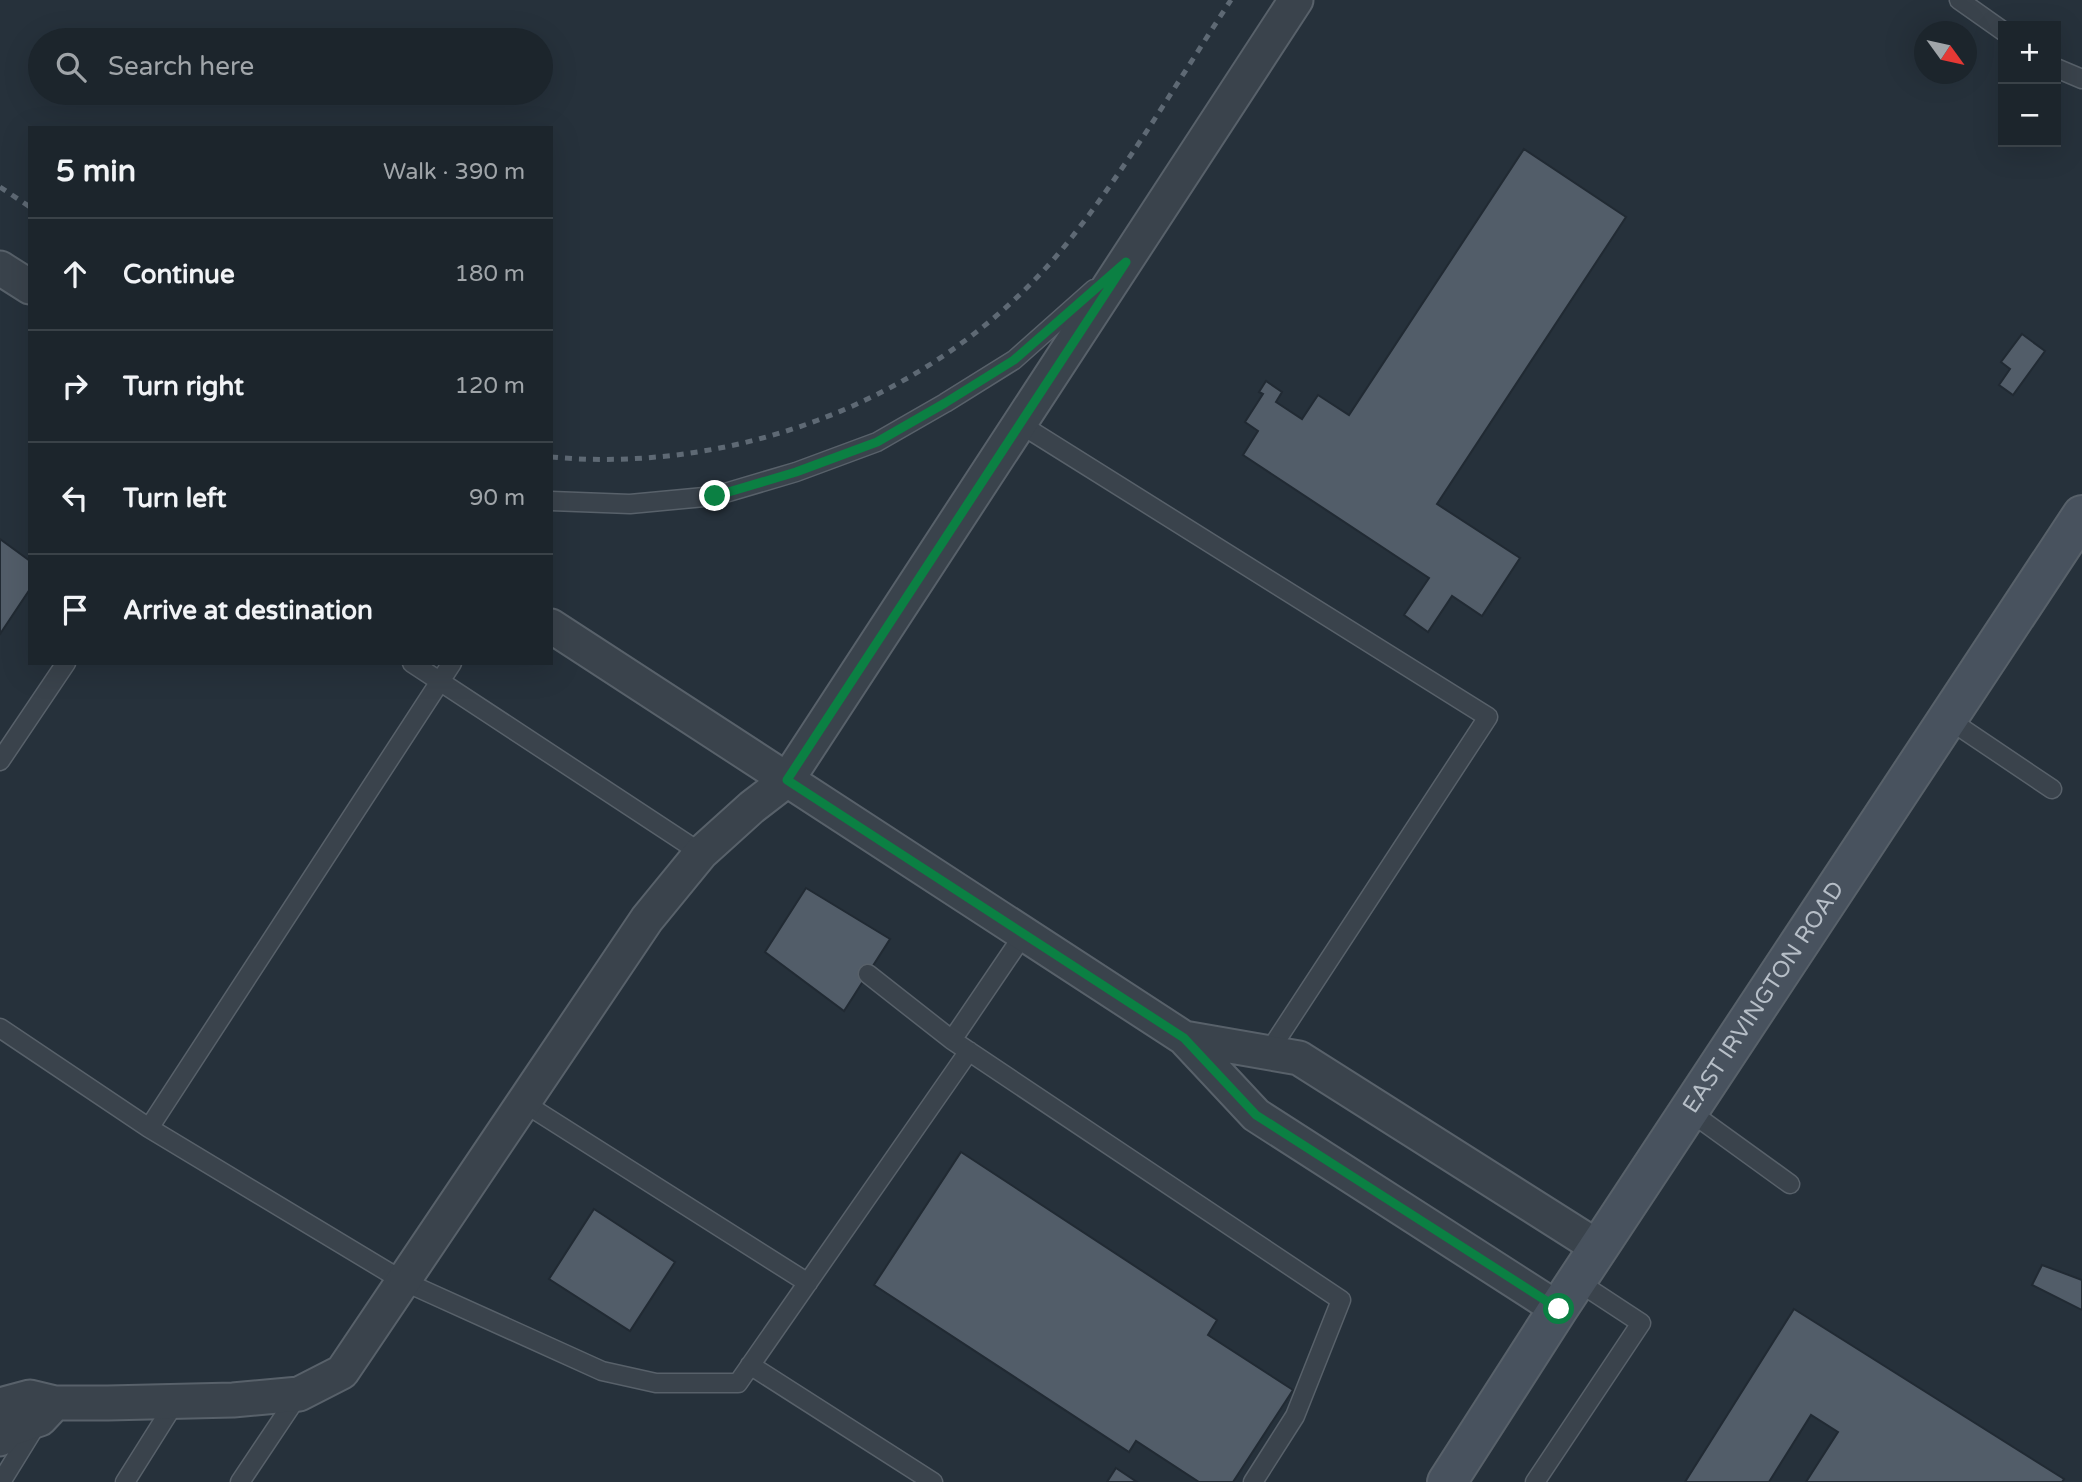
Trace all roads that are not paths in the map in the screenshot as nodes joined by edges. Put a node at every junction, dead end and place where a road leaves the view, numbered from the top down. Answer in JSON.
{"nodes":[{"id":1,"x":1296,"y":0,"type":"edge"},
{"id":2,"x":1959,"y":0,"type":"edge"},
{"id":3,"x":1998,"y":27,"type":"edge"},
{"id":4,"x":2061,"y":70,"type":"edge"},
{"id":5,"x":2082,"y":79,"type":"edge"},
{"id":6,"x":1126,"y":262,"type":"junction"},
{"id":7,"x":0,"y":268,"type":"edge"},
{"id":8,"x":28,"y":286,"type":"edge"},
{"id":9,"x":1020,"y":424,"type":"junction"},
{"id":10,"x":553,"y":501,"type":"edge"},
{"id":11,"x":2082,"y":515,"type":"edge"},
{"id":12,"x":553,"y":627,"type":"edge"},
{"id":13,"x":65,"y":665,"type":"edge"},
{"id":14,"x":415,"y":665,"type":"edge"},
{"id":15,"x":451,"y":665,"type":"edge"},
{"id":16,"x":440,"y":682,"type":"junction"},
{"id":17,"x":1948,"y":719,"type":"junction"},
{"id":18,"x":0,"y":761,"type":"edge"},
{"id":19,"x":787,"y":780,"type":"junction"},
{"id":20,"x":2052,"y":789,"type":"dead end"},
{"id":21,"x":701,"y":853,"type":"junction"},
{"id":22,"x":1024,"y":934,"type":"junction"},
{"id":23,"x":868,"y":974,"type":"dead end"},
{"id":24,"x":0,"y":1028,"type":"edge"},
{"id":25,"x":1184,"y":1038,"type":"junction"},
{"id":26,"x":952,"y":1040,"type":"junction"},
{"id":27,"x":969,"y":1051,"type":"junction"},
{"id":28,"x":1268,"y":1053,"type":"junction"},
{"id":29,"x":524,"y":1103,"type":"junction"},
{"id":30,"x":1689,"y":1111,"type":"junction"},
{"id":31,"x":149,"y":1128,"type":"junction"},
{"id":32,"x":1790,"y":1184,"type":"dead end"},
{"id":33,"x":1599,"y":1248,"type":"junction"},
{"id":34,"x":403,"y":1281,"type":"junction"},
{"id":35,"x":807,"y":1283,"type":"junction"},
{"id":36,"x":1568,"y":1295,"type":"junction"},
{"id":37,"x":750,"y":1365,"type":"junction"},
{"id":38,"x":299,"y":1394,"type":"junction"},
{"id":39,"x":176,"y":1401,"type":"junction"},
{"id":40,"x":0,"y":1405,"type":"edge"},
{"id":41,"x":48,"y":1411,"type":"junction"},
{"id":42,"x":0,"y":1439,"type":"edge"},
{"id":43,"x":1458,"y":1478,"type":"edge"},
{"id":44,"x":1,"y":1482,"type":"edge"},
{"id":45,"x":125,"y":1482,"type":"edge"},
{"id":46,"x":240,"y":1482,"type":"edge"},
{"id":47,"x":933,"y":1482,"type":"edge"},
{"id":48,"x":1253,"y":1482,"type":"edge"},
{"id":49,"x":1535,"y":1482,"type":"edge"}],
"edges":[{"from":1,"to":6,"type":"street"},
{"from":2,"to":3,"type":"lane"},
{"from":4,"to":5,"type":"lane"},
{"from":6,"to":9,"type":"street"},
{"from":6,"to":10,"type":"lane"},
{"from":7,"to":8,"type":"street"},
{"from":9,"to":19,"type":"street"},
{"from":9,"to":28,"type":"lane"},
{"from":11,"to":17,"type":"street","name":"EAST IRVINGTON ROAD"},
{"from":12,"to":19,"type":"street"},
{"from":13,"to":18,"type":"lane"},
{"from":14,"to":16,"type":"lane"},
{"from":15,"to":16,"type":"lane"},
{"from":16,"to":21,"type":"lane"},
{"from":16,"to":31,"type":"lane"},
{"from":17,"to":20,"type":"lane"},
{"from":17,"to":30,"type":"street","name":"EAST IRVINGTON ROAD"},
{"from":19,"to":21,"type":"street"},
{"from":19,"to":22,"type":"street"},
{"from":21,"to":29,"type":"street"},
{"from":22,"to":25,"type":"street"},
{"from":22,"to":26,"type":"lane"},
{"from":23,"to":26,"type":"lane"},
{"from":24,"to":31,"type":"lane"},
{"from":25,"to":28,"type":"street"},
{"from":25,"to":36,"type":"street"},
{"from":26,"to":27,"type":"lane"},
{"from":27,"to":35,"type":"lane"},
{"from":27,"to":48,"type":"lane"},
{"from":28,"to":33,"type":"street"},
{"from":29,"to":34,"type":"street"},
{"from":29,"to":35,"type":"lane"},
{"from":30,"to":32,"type":"lane"},
{"from":30,"to":33,"type":"street","name":"EAST IRVINGTON ROAD"},
{"from":31,"to":34,"type":"lane"},
{"from":33,"to":36,"type":"street","name":"EAST IRVINGTON ROAD"},
{"from":34,"to":37,"type":"lane"},
{"from":34,"to":38,"type":"street"},
{"from":35,"to":37,"type":"lane"},
{"from":36,"to":43,"type":"street","name":"EAST IRVINGTON ROAD"},
{"from":36,"to":49,"type":"lane"},
{"from":37,"to":47,"type":"lane"},
{"from":38,"to":39,"type":"street"},
{"from":38,"to":46,"type":"lane"},
{"from":39,"to":41,"type":"street"},
{"from":39,"to":45,"type":"lane"},
{"from":40,"to":41,"type":"street"},
{"from":41,"to":42,"type":"street"},
{"from":41,"to":44,"type":"lane"}]}
